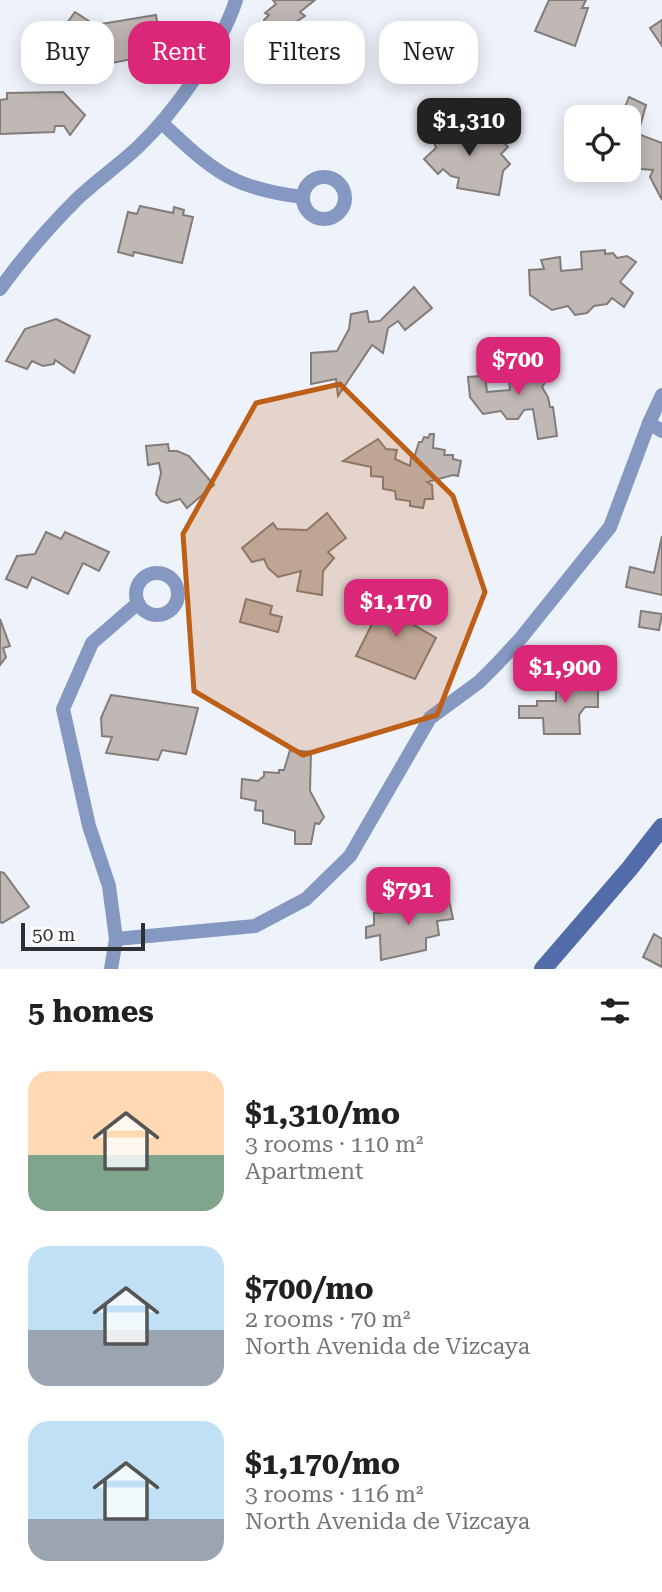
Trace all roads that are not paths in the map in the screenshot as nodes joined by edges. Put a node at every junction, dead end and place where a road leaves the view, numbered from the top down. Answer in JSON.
{"nodes":[{"id":1,"x":236,"y":0,"type":"edge"},
{"id":2,"x":162,"y":123,"type":"junction"},
{"id":3,"x":303,"y":197,"type":"dead end"},
{"id":4,"x":0,"y":289,"type":"edge"},
{"id":5,"x":662,"y":395,"type":"edge"},
{"id":6,"x":649,"y":423,"type":"junction"},
{"id":7,"x":662,"y":431,"type":"edge"},
{"id":8,"x":138,"y":603,"type":"dead end"},
{"id":9,"x":662,"y":827,"type":"edge"},
{"id":10,"x":116,"y":939,"type":"junction"},
{"id":11,"x":111,"y":969,"type":"edge"},
{"id":12,"x":543,"y":969,"type":"edge"}],
"edges":[{"from":1,"to":2,"type":"street"},
{"from":2,"to":3,"type":"street"},
{"from":2,"to":4,"type":"street"},
{"from":5,"to":6,"type":"street"},
{"from":6,"to":7,"type":"street"},
{"from":6,"to":10,"type":"street"},
{"from":8,"to":10,"type":"street"},
{"from":9,"to":12,"type":"street"},
{"from":10,"to":11,"type":"street"}]}
